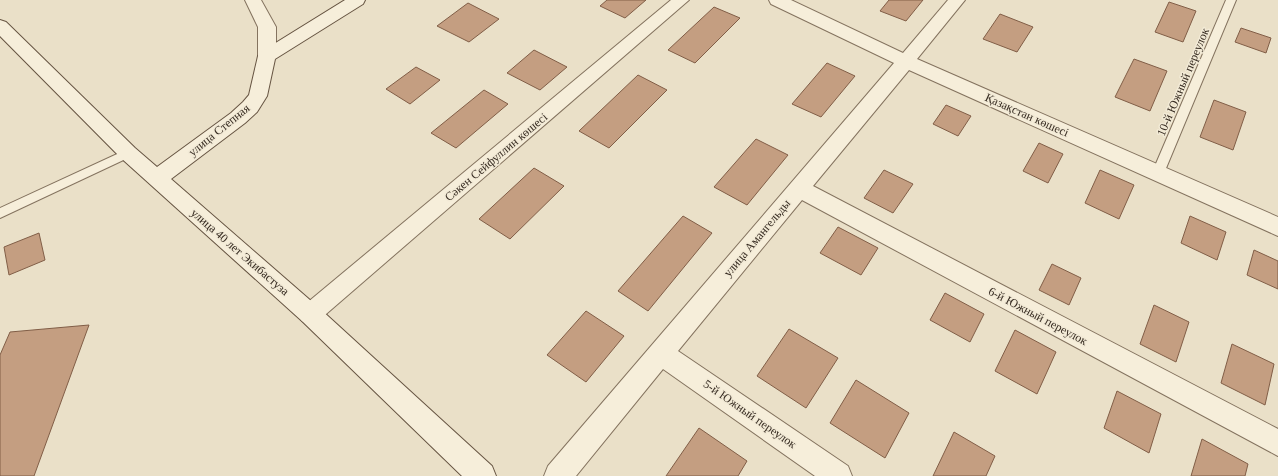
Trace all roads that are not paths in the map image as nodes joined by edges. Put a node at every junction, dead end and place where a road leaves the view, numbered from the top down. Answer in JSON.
{"nodes":[{"id":1,"x":253,"y":0,"type":"edge"},
{"id":2,"x":357,"y":0,"type":"edge"},
{"id":3,"x":681,"y":0,"type":"edge"},
{"id":4,"x":777,"y":0,"type":"edge"},
{"id":5,"x":957,"y":0,"type":"edge"},
{"id":6,"x":1231,"y":0,"type":"edge"},
{"id":7,"x":0,"y":26,"type":"edge"},
{"id":8,"x":267,"y":56,"type":"junction"},
{"id":9,"x":906,"y":61,"type":"junction"},
{"id":10,"x":128,"y":153,"type":"junction"},
{"id":11,"x":1158,"y":174,"type":"junction"},
{"id":12,"x":156,"y":179,"type":"junction"},
{"id":13,"x":799,"y":188,"type":"junction"},
{"id":14,"x":0,"y":213,"type":"edge"},
{"id":15,"x":1278,"y":227,"type":"edge"},
{"id":16,"x":310,"y":314,"type":"junction"},
{"id":17,"x":661,"y":353,"type":"junction"},
{"id":18,"x":1278,"y":443,"type":"edge"},
{"id":19,"x":482,"y":476,"type":"edge"},
{"id":20,"x":558,"y":476,"type":"edge"},
{"id":21,"x":838,"y":476,"type":"edge"}],
"edges":[{"from":1,"to":8,"type":"street","name":"улица Степная"},
{"from":2,"to":8,"type":"street"},
{"from":3,"to":16,"type":"street","name":"Сәкен Сейфуллин көшесі"},
{"from":4,"to":9,"type":"street","name":"Қазақстан көшесі"},
{"from":5,"to":9,"type":"street","name":"улица Амангельды"},
{"from":6,"to":11,"type":"lane","name":"10-й Южный переулок"},
{"from":7,"to":10,"type":"street","name":"улица 40 лет Экибастуза"},
{"from":8,"to":12,"type":"street","name":"улица Степная"},
{"from":9,"to":11,"type":"street","name":"Қазақстан көшесі"},
{"from":9,"to":13,"type":"street","name":"улица Амангельды"},
{"from":10,"to":12,"type":"street","name":"улица 40 лет Экибастуза"},
{"from":10,"to":14,"type":"lane"},
{"from":11,"to":15,"type":"street","name":"Қазақстан көшесі"},
{"from":12,"to":16,"type":"street","name":"улица 40 лет Экибастуза"},
{"from":13,"to":17,"type":"street","name":"улица Амангельды"},
{"from":13,"to":18,"type":"street","name":"6-й Южный переулок"},
{"from":16,"to":19,"type":"street","name":"улица 40 лет Экибастуза"},
{"from":17,"to":20,"type":"street","name":"улица Амангельды"},
{"from":17,"to":21,"type":"street","name":"5-й Южный переулок"}]}
